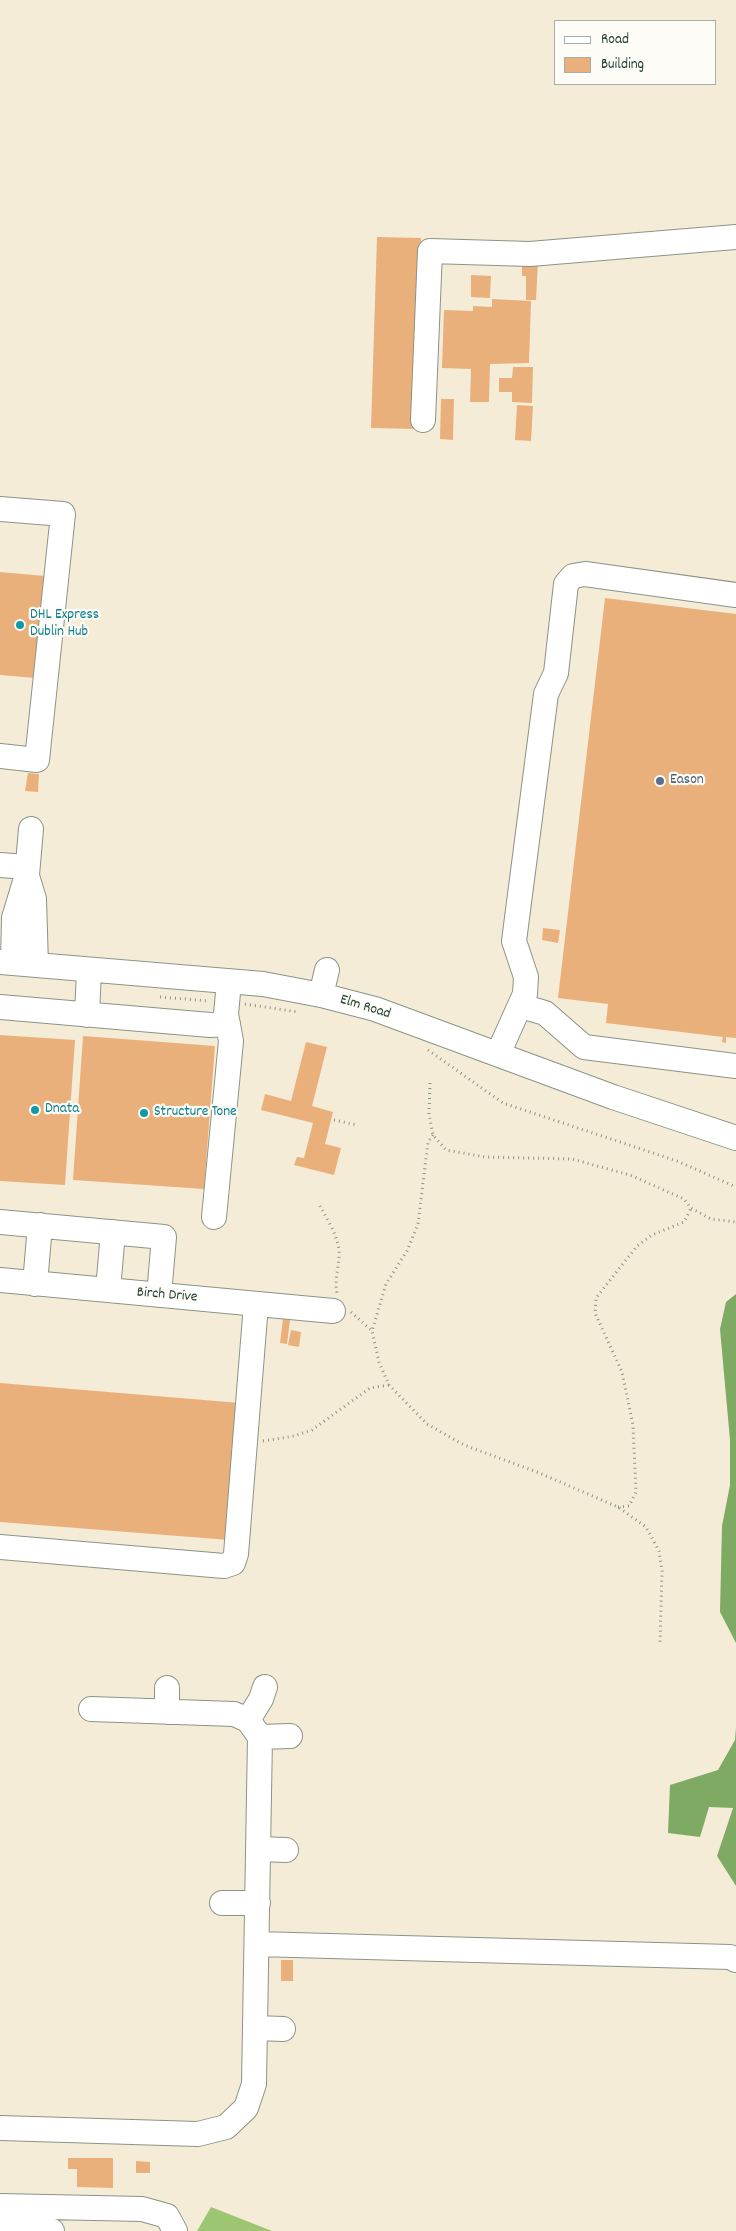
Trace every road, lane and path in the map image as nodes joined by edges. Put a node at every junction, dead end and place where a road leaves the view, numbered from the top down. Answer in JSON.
{"nodes":[{"id":1,"x":736,"y":237,"type":"edge"},
{"id":2,"x":423,"y":420,"type":"dead end"},
{"id":3,"x":0,"y":509,"type":"edge"},
{"id":4,"x":736,"y":595,"type":"edge"},
{"id":5,"x":0,"y":756,"type":"edge"},
{"id":6,"x":31,"y":829,"type":"dead end"},
{"id":7,"x":0,"y":864,"type":"edge"},
{"id":8,"x":27,"y":871,"type":"junction"},
{"id":9,"x":6,"y":935,"type":"edge"},
{"id":10,"x":6,"y":962,"type":"edge"},
{"id":11,"x":36,"y":965,"type":"junction"},
{"id":12,"x":89,"y":970,"type":"junction"},
{"id":13,"x":327,"y":970,"type":"dead end"},
{"id":14,"x":321,"y":995,"type":"junction"},
{"id":15,"x":154,"y":996,"type":"dead end"},
{"id":16,"x":228,"y":1003,"type":"junction"},
{"id":17,"x":521,"y":1006,"type":"junction"},
{"id":18,"x":0,"y":1007,"type":"edge"},
{"id":19,"x":304,"y":1013,"type":"dead end"},
{"id":20,"x":87,"y":1015,"type":"junction"},
{"id":21,"x":426,"y":1049,"type":"dead end"},
{"id":22,"x":498,"y":1054,"type":"junction"},
{"id":23,"x":736,"y":1066,"type":"edge"},
{"id":24,"x":430,"y":1083,"type":"dead end"},
{"id":25,"x":334,"y":1120,"type":"dead end"},
{"id":26,"x":357,"y":1125,"type":"dead end"},
{"id":27,"x":736,"y":1126,"type":"edge"},
{"id":28,"x":713,"y":1131,"type":"junction"},
{"id":29,"x":433,"y":1135,"type":"junction"},
{"id":30,"x":736,"y":1138,"type":"edge"},
{"id":31,"x":736,"y":1187,"type":"edge"},
{"id":32,"x":320,"y":1206,"type":"dead end"},
{"id":33,"x":691,"y":1208,"type":"junction"},
{"id":34,"x":214,"y":1217,"type":"dead end"},
{"id":35,"x":0,"y":1222,"type":"edge"},
{"id":36,"x":736,"y":1222,"type":"edge"},
{"id":37,"x":40,"y":1225,"type":"junction"},
{"id":38,"x":113,"y":1232,"type":"junction"},
{"id":39,"x":0,"y":1280,"type":"edge"},
{"id":40,"x":35,"y":1284,"type":"junction"},
{"id":41,"x":108,"y":1290,"type":"junction"},
{"id":42,"x":159,"y":1295,"type":"junction"},
{"id":43,"x":256,"y":1304,"type":"junction"},
{"id":44,"x":340,"y":1305,"type":"junction"},
{"id":45,"x":372,"y":1331,"type":"junction"},
{"id":46,"x":389,"y":1385,"type":"junction"},
{"id":47,"x":258,"y":1442,"type":"dead end"},
{"id":48,"x":618,"y":1507,"type":"junction"},
{"id":49,"x":0,"y":1547,"type":"edge"},
{"id":50,"x":660,"y":1643,"type":"dead end"},
{"id":51,"x":265,"y":1687,"type":"dead end"},
{"id":52,"x":167,"y":1688,"type":"dead end"},
{"id":53,"x":91,"y":1709,"type":"dead end"},
{"id":54,"x":167,"y":1712,"type":"junction"},
{"id":55,"x":254,"y":1729,"type":"junction"},
{"id":56,"x":290,"y":1736,"type":"dead end"},
{"id":57,"x":259,"y":1849,"type":"junction"},
{"id":58,"x":286,"y":1850,"type":"dead end"},
{"id":59,"x":222,"y":1902,"type":"dead end"},
{"id":60,"x":258,"y":1903,"type":"junction"},
{"id":61,"x":257,"y":1944,"type":"junction"},
{"id":62,"x":736,"y":1960,"type":"edge"},
{"id":63,"x":256,"y":2028,"type":"junction"},
{"id":64,"x":282,"y":2029,"type":"dead end"},
{"id":65,"x":0,"y":2128,"type":"edge"},
{"id":66,"x":0,"y":2206,"type":"edge"},
{"id":67,"x":0,"y":2226,"type":"edge"},
{"id":68,"x":52,"y":2231,"type":"edge"},
{"id":69,"x":175,"y":2231,"type":"edge"}],
"edges":[{"from":1,"to":2,"type":"street"},
{"from":3,"to":5,"type":"street"},
{"from":4,"to":17,"type":"street"},
{"from":6,"to":8,"type":"street"},
{"from":7,"to":8,"type":"street"},
{"from":8,"to":9,"type":"street"},
{"from":8,"to":11,"type":"street"},
{"from":9,"to":10,"type":"street"},
{"from":10,"to":11,"type":"street","name":"Elm Road"},
{"from":11,"to":12,"type":"street","name":"Elm Road"},
{"from":12,"to":16,"type":"street","name":"Elm Road"},
{"from":12,"to":20,"type":"street"},
{"from":13,"to":14,"type":"street"},
{"from":14,"to":16,"type":"street","name":"Elm Road"},
{"from":14,"to":22,"type":"street","name":"Elm Road"},
{"from":15,"to":16,"type":"path"},
{"from":16,"to":19,"type":"path"},
{"from":16,"to":20,"type":"street"},
{"from":16,"to":34,"type":"street"},
{"from":17,"to":22,"type":"street"},
{"from":17,"to":23,"type":"street"},
{"from":18,"to":20,"type":"street"},
{"from":21,"to":31,"type":"path"},
{"from":22,"to":28,"type":"street","name":"Elm Road"},
{"from":24,"to":29,"type":"path"},
{"from":25,"to":26,"type":"path"},
{"from":27,"to":28,"type":"street"},
{"from":28,"to":30,"type":"street","name":"Elm Road"},
{"from":29,"to":33,"type":"path"},
{"from":29,"to":45,"type":"path"},
{"from":32,"to":44,"type":"path"},
{"from":33,"to":36,"type":"path"},
{"from":33,"to":48,"type":"path"},
{"from":35,"to":37,"type":"street"},
{"from":37,"to":38,"type":"street"},
{"from":37,"to":40,"type":"street"},
{"from":38,"to":41,"type":"street"},
{"from":38,"to":42,"type":"street"},
{"from":39,"to":40,"type":"street","name":"Birch Drive"},
{"from":40,"to":41,"type":"street","name":"Birch Drive"},
{"from":41,"to":42,"type":"street","name":"Birch Drive"},
{"from":42,"to":43,"type":"street","name":"Birch Drive"},
{"from":43,"to":44,"type":"street","name":"Birch Drive"},
{"from":43,"to":49,"type":"street"},
{"from":44,"to":45,"type":"path"},
{"from":45,"to":46,"type":"path"},
{"from":46,"to":47,"type":"path"},
{"from":46,"to":48,"type":"path"},
{"from":48,"to":50,"type":"path"},
{"from":51,"to":55,"type":"street"},
{"from":52,"to":54,"type":"street"},
{"from":53,"to":54,"type":"street"},
{"from":54,"to":55,"type":"street"},
{"from":55,"to":56,"type":"street"},
{"from":55,"to":57,"type":"street"},
{"from":57,"to":58,"type":"street"},
{"from":57,"to":60,"type":"street"},
{"from":59,"to":60,"type":"street"},
{"from":60,"to":61,"type":"street"},
{"from":61,"to":62,"type":"street"},
{"from":61,"to":63,"type":"street"},
{"from":63,"to":64,"type":"street"},
{"from":63,"to":65,"type":"street"},
{"from":66,"to":69,"type":"street"},
{"from":67,"to":68,"type":"street"}]}
